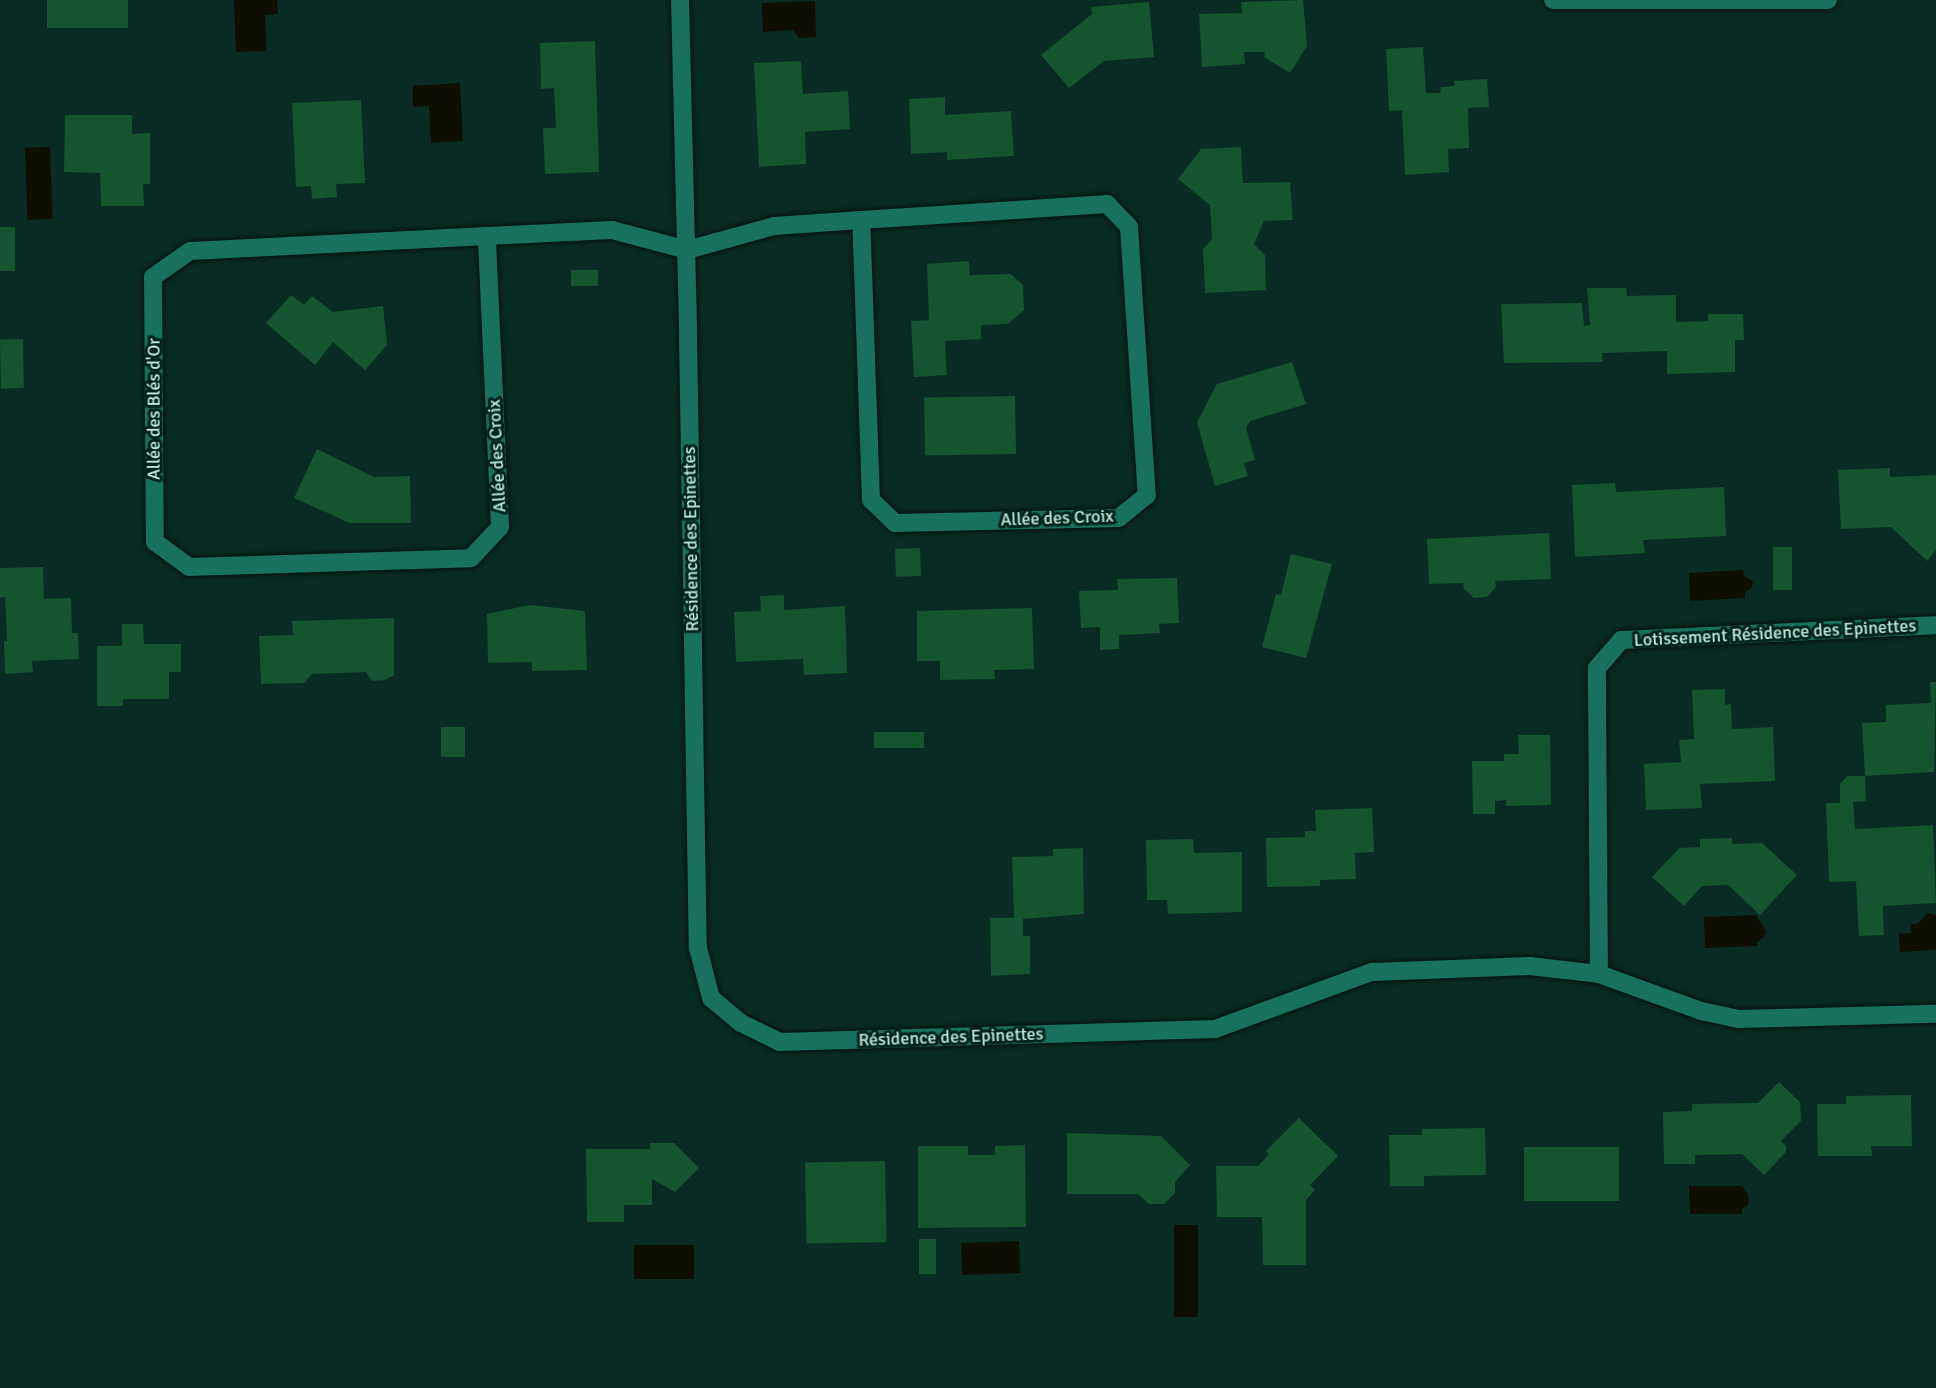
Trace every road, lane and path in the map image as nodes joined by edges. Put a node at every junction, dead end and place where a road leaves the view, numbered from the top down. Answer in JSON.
{"nodes":[{"id":1,"x":680,"y":0,"type":"edge"},
{"id":2,"x":1553,"y":0,"type":"edge"},
{"id":3,"x":1828,"y":0,"type":"edge"},
{"id":4,"x":861,"y":220,"type":"junction"},
{"id":5,"x":487,"y":236,"type":"junction"},
{"id":6,"x":687,"y":250,"type":"junction"},
{"id":7,"x":238,"y":566,"type":"joint"},
{"id":8,"x":1936,"y":625,"type":"edge"},
{"id":9,"x":1600,"y":974,"type":"junction"},
{"id":10,"x":1936,"y":1014,"type":"edge"}],
"edges":[{"from":1,"to":6,"type":"street"},
{"from":2,"to":3,"type":"street"},
{"from":4,"to":4,"type":"street","name":"Allée des Croix"},
{"from":4,"to":6,"type":"street","name":"Allée des Croix"},
{"from":5,"to":6,"type":"street"},
{"from":5,"to":7,"type":"street","name":"Allée des Croix"},
{"from":5,"to":7,"type":"street","name":"Allée des Blés d'Or"},
{"from":6,"to":9,"type":"street","name":"Résidence des Epinettes"},
{"from":8,"to":9,"type":"street","name":"Lotissement Résidence des Epinettes"},
{"from":9,"to":10,"type":"street","name":"Résidence des Epinettes"}]}
